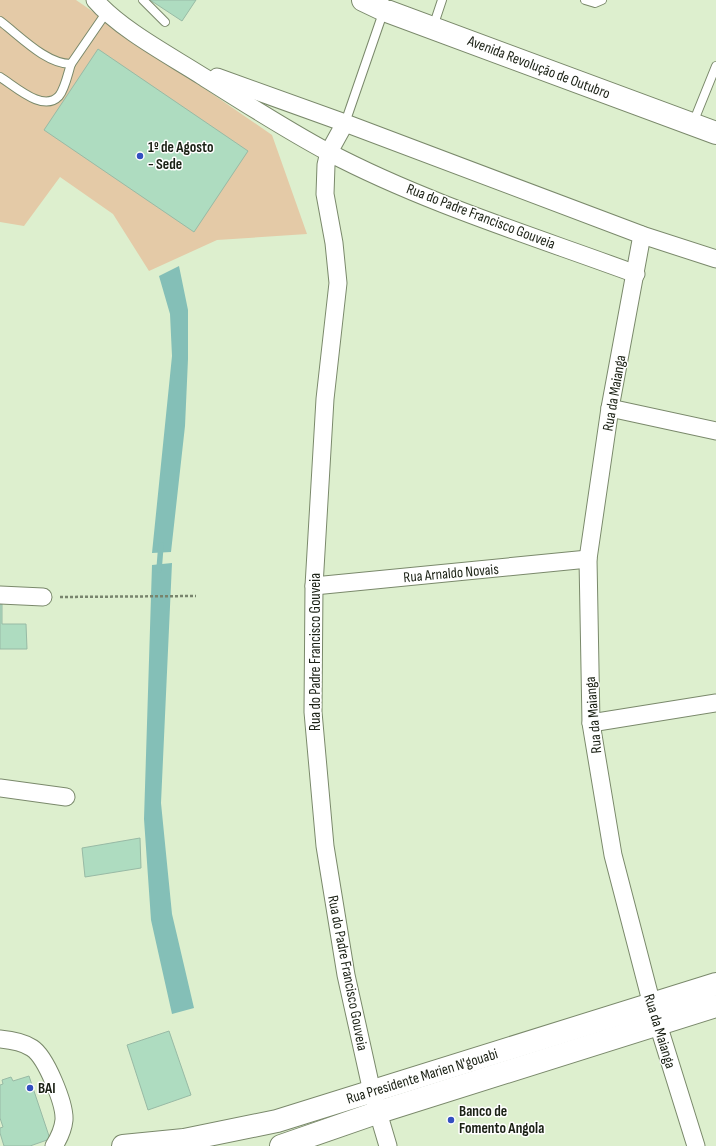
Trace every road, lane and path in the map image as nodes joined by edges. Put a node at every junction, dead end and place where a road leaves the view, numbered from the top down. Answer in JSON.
{"nodes":[{"id":1,"x":95,"y":0,"type":"edge"},
{"id":2,"x":143,"y":0,"type":"edge"},
{"id":3,"x":363,"y":0,"type":"edge"},
{"id":4,"x":442,"y":0,"type":"edge"},
{"id":5,"x":585,"y":0,"type":"edge"},
{"id":6,"x":602,"y":0,"type":"edge"},
{"id":7,"x":384,"y":10,"type":"junction"},
{"id":8,"x":106,"y":13,"type":"junction"},
{"id":9,"x":0,"y":20,"type":"edge"},
{"id":10,"x":166,"y":22,"type":"dead end"},
{"id":11,"x":433,"y":27,"type":"junction"},
{"id":12,"x":71,"y":64,"type":"junction"},
{"id":13,"x":186,"y":66,"type":"junction"},
{"id":14,"x":716,"y":66,"type":"edge"},
{"id":15,"x":0,"y":77,"type":"edge"},
{"id":16,"x":345,"y":123,"type":"junction"},
{"id":17,"x":692,"y":124,"type":"junction"},
{"id":18,"x":716,"y":133,"type":"edge"},
{"id":19,"x":328,"y":152,"type":"junction"},
{"id":20,"x":642,"y":235,"type":"junction"},
{"id":21,"x":716,"y":259,"type":"edge"},
{"id":22,"x":636,"y":274,"type":"junction"},
{"id":23,"x":610,"y":408,"type":"junction"},
{"id":24,"x":716,"y":431,"type":"edge"},
{"id":25,"x":588,"y":559,"type":"junction"},
{"id":26,"x":314,"y":586,"type":"junction"},
{"id":27,"x":0,"y":595,"type":"edge"},
{"id":28,"x":196,"y":596,"type":"dead end"},
{"id":29,"x":43,"y":597,"type":"joint"},
{"id":30,"x":716,"y":703,"type":"edge"},
{"id":31,"x":591,"y":723,"type":"junction"},
{"id":32,"x":0,"y":788,"type":"edge"},
{"id":33,"x":66,"y":797,"type":"dead end"},
{"id":34,"x":716,"y":984,"type":"edge"},
{"id":35,"x":716,"y":1006,"type":"edge"},
{"id":36,"x":654,"y":1015,"type":"junction"},
{"id":37,"x":0,"y":1039,"type":"edge"},
{"id":38,"x":372,"y":1092,"type":"junction"},
{"id":39,"x":379,"y":1112,"type":"junction"},
{"id":40,"x":131,"y":1145,"type":"edge"},
{"id":41,"x":54,"y":1146,"type":"edge"},
{"id":42,"x":281,"y":1146,"type":"edge"},
{"id":43,"x":388,"y":1146,"type":"edge"},
{"id":44,"x":696,"y":1146,"type":"edge"}],
"edges":[{"from":1,"to":8,"type":"street","name":"Rua do Padre Francisco Gouveia"},
{"from":2,"to":10,"type":"lane"},
{"from":3,"to":7,"type":"street","name":"Avenida Revolução de Outubro"},
{"from":4,"to":11,"type":"lane"},
{"from":5,"to":6,"type":"lane"},
{"from":7,"to":11,"type":"street","name":"Avenida Revolução de Outubro"},
{"from":7,"to":16,"type":"lane"},
{"from":8,"to":12,"type":"lane"},
{"from":8,"to":13,"type":"street","name":"Rua do Padre Francisco Gouveia"},
{"from":9,"to":12,"type":"lane"},
{"from":11,"to":17,"type":"street","name":"Avenida Revolução de Outubro"},
{"from":12,"to":15,"type":"lane"},
{"from":13,"to":16,"type":"street","name":"Rua do Padre Francisco Gouveia"},
{"from":13,"to":19,"type":"street","name":"Rua do Padre Francisco Gouveia"},
{"from":14,"to":17,"type":"lane"},
{"from":16,"to":19,"type":"street","name":"Rua do Padre Francisco Gouveia"},
{"from":16,"to":20,"type":"street","name":"Rua do Padre Francisco Gouveia"},
{"from":17,"to":18,"type":"street","name":"Avenida Revolução de Outubro"},
{"from":19,"to":22,"type":"street","name":"Rua do Padre Francisco Gouveia"},
{"from":19,"to":26,"type":"street","name":"Rua do Padre Francisco Gouveia"},
{"from":20,"to":21,"type":"street"},
{"from":20,"to":22,"type":"street"},
{"from":22,"to":23,"type":"street","name":"Rua da Maianga"},
{"from":23,"to":24,"type":"street"},
{"from":23,"to":25,"type":"street","name":"Rua da Maianga"},
{"from":25,"to":26,"type":"street","name":"Rua Arnaldo Novais"},
{"from":25,"to":31,"type":"street","name":"Rua da Maianga"},
{"from":26,"to":38,"type":"street","name":"Rua do Padre Francisco Gouveia"},
{"from":27,"to":29,"type":"street"},
{"from":28,"to":29,"type":"path"},
{"from":30,"to":31,"type":"street"},
{"from":31,"to":36,"type":"street","name":"Rua da Maianga"},
{"from":32,"to":33,"type":"street"},
{"from":34,"to":36,"type":"street","name":"Rua Presidente Marien N'gouabi"},
{"from":35,"to":36,"type":"street","name":"Rua Presidente Marien N'gouabi"},
{"from":36,"to":38,"type":"street","name":"Rua Presidente Marien N'gouabi"},
{"from":36,"to":39,"type":"street","name":"Rua Presidente Marien N'gouabi"},
{"from":36,"to":44,"type":"street","name":"Rua da Maianga"},
{"from":37,"to":41,"type":"street"},
{"from":38,"to":39,"type":"street","name":"Rua do Padre Francisco Gouveia"},
{"from":38,"to":40,"type":"street","name":"Rua Presidente Marien N'gouabi"},
{"from":39,"to":42,"type":"street","name":"Rua Presidente Marien N'gouabi"},
{"from":39,"to":43,"type":"street","name":"Rua do Padre Francisco Gouveia"}]}
